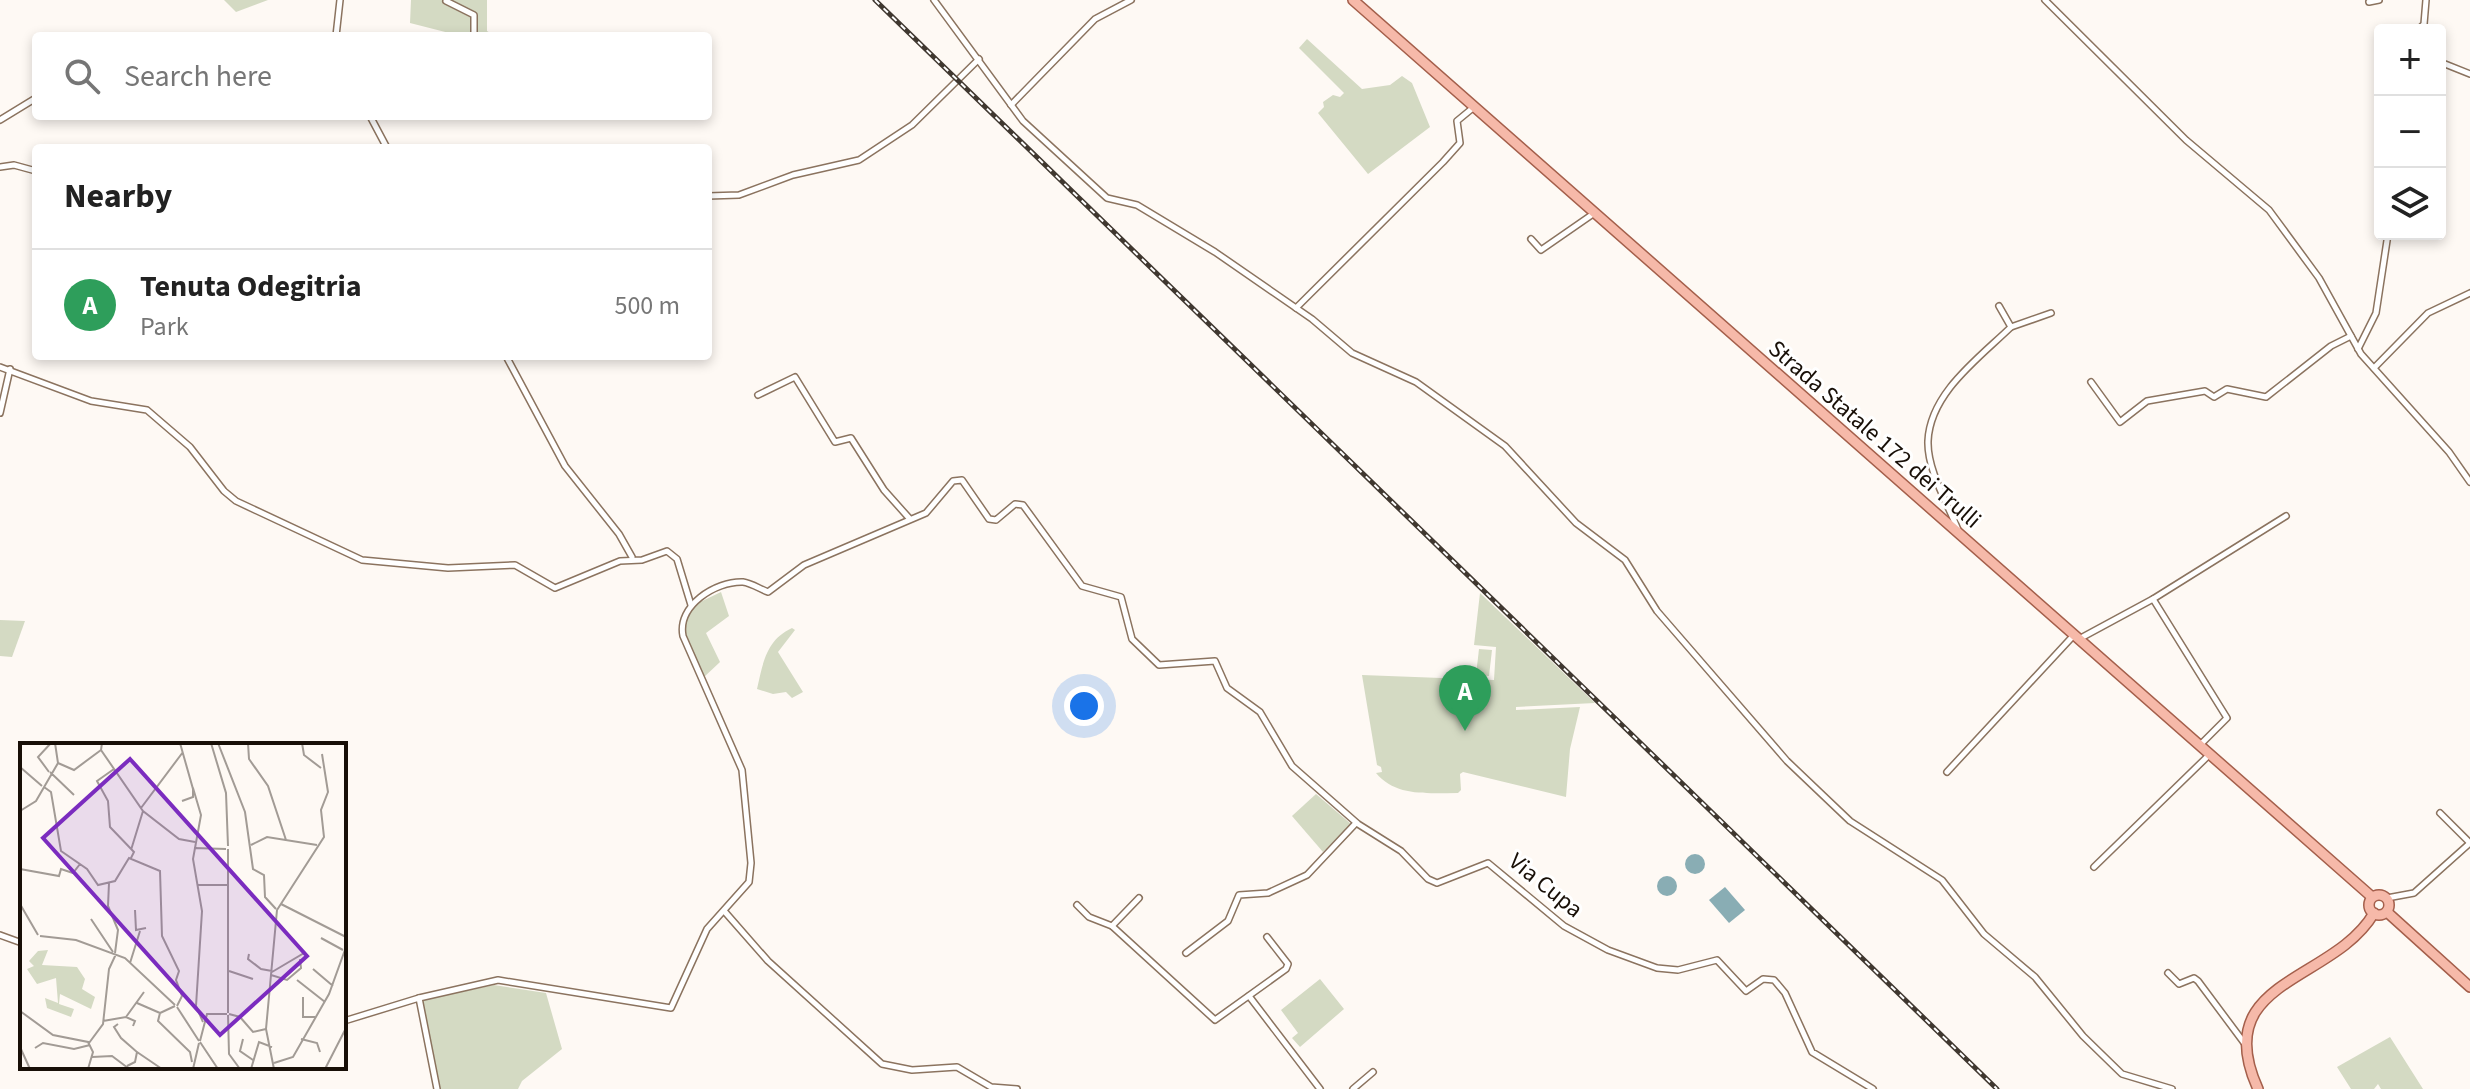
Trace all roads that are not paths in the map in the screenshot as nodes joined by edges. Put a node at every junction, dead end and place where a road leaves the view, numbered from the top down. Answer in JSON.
{"nodes":[{"id":1,"x":340,"y":0,"type":"edge"},
{"id":2,"x":934,"y":0,"type":"edge"},
{"id":3,"x":1131,"y":0,"type":"edge"},
{"id":4,"x":1353,"y":0,"type":"edge"},
{"id":5,"x":2045,"y":0,"type":"edge"},
{"id":6,"x":2379,"y":0,"type":"edge"},
{"id":7,"x":2426,"y":0,"type":"edge"},
{"id":8,"x":446,"y":1,"type":"edge"},
{"id":9,"x":2369,"y":2,"type":"edge"},
{"id":10,"x":2424,"y":24,"type":"edge"},
{"id":11,"x":336,"y":32,"type":"edge"},
{"id":12,"x":474,"y":32,"type":"edge"},
{"id":13,"x":979,"y":59,"type":"junction"},
{"id":14,"x":2446,"y":64,"type":"edge"},
{"id":15,"x":2470,"y":74,"type":"edge"},
{"id":16,"x":32,"y":100,"type":"edge"},
{"id":17,"x":1011,"y":105,"type":"junction"},
{"id":18,"x":1474,"y":107,"type":"junction"},
{"id":19,"x":0,"y":120,"type":"edge"},
{"id":20,"x":372,"y":120,"type":"edge"},
{"id":21,"x":385,"y":144,"type":"edge"},
{"id":22,"x":0,"y":167,"type":"edge"},
{"id":23,"x":32,"y":170,"type":"edge"},
{"id":24,"x":712,"y":196,"type":"edge"},
{"id":25,"x":1593,"y":214,"type":"junction"},
{"id":26,"x":1531,"y":239,"type":"dead end"},
{"id":27,"x":2387,"y":240,"type":"edge"},
{"id":28,"x":2470,"y":293,"type":"edge"},
{"id":29,"x":1999,"y":306,"type":"dead end"},
{"id":30,"x":1296,"y":308,"type":"junction"},
{"id":31,"x":2051,"y":313,"type":"dead end"},
{"id":32,"x":2011,"y":327,"type":"junction"},
{"id":33,"x":2351,"y":336,"type":"junction"},
{"id":34,"x":2358,"y":349,"type":"junction"},
{"id":35,"x":508,"y":360,"type":"edge"},
{"id":36,"x":0,"y":367,"type":"edge"},
{"id":37,"x":2374,"y":368,"type":"junction"},
{"id":38,"x":10,"y":369,"type":"junction"},
{"id":39,"x":2091,"y":382,"type":"dead end"},
{"id":40,"x":758,"y":395,"type":"dead end"},
{"id":41,"x":0,"y":413,"type":"edge"},
{"id":42,"x":2470,"y":482,"type":"edge"},
{"id":43,"x":2286,"y":516,"type":"dead end"},
{"id":44,"x":909,"y":518,"type":"junction"},
{"id":45,"x":1958,"y":531,"type":"junction"},
{"id":46,"x":632,"y":558,"type":"junction"},
{"id":47,"x":2153,"y":599,"type":"junction"},
{"id":48,"x":691,"y":605,"type":"junction"},
{"id":49,"x":2076,"y":637,"type":"junction"},
{"id":50,"x":2198,"y":747,"type":"junction"},
{"id":51,"x":2208,"y":756,"type":"junction"},
{"id":52,"x":1947,"y":772,"type":"dead end"},
{"id":53,"x":2440,"y":813,"type":"dead end"},
{"id":54,"x":1356,"y":823,"type":"junction"},
{"id":55,"x":2470,"y":843,"type":"edge"},
{"id":56,"x":2094,"y":867,"type":"dead end"},
{"id":57,"x":2372,"y":897,"type":"junction"},
{"id":58,"x":1139,"y":898,"type":"dead end"},
{"id":59,"x":2387,"y":898,"type":"junction"},
{"id":60,"x":1077,"y":905,"type":"dead end"},
{"id":61,"x":725,"y":912,"type":"junction"},
{"id":62,"x":2387,"y":912,"type":"junction"},
{"id":63,"x":2374,"y":913,"type":"junction"},
{"id":64,"x":1112,"y":926,"type":"junction"},
{"id":65,"x":0,"y":935,"type":"edge"},
{"id":66,"x":1267,"y":937,"type":"dead end"},
{"id":67,"x":20,"y":942,"type":"edge"},
{"id":68,"x":1186,"y":953,"type":"dead end"},
{"id":69,"x":2168,"y":973,"type":"dead end"},
{"id":70,"x":2470,"y":987,"type":"edge"},
{"id":71,"x":1249,"y":996,"type":"junction"},
{"id":72,"x":419,"y":998,"type":"junction"},
{"id":73,"x":346,"y":1020,"type":"edge"},
{"id":74,"x":2245,"y":1044,"type":"junction"},
{"id":75,"x":1373,"y":1072,"type":"dead end"},
{"id":76,"x":437,"y":1089,"type":"edge"},
{"id":77,"x":1017,"y":1089,"type":"edge"},
{"id":78,"x":1320,"y":1089,"type":"edge"},
{"id":79,"x":1353,"y":1089,"type":"edge"},
{"id":80,"x":1873,"y":1089,"type":"edge"},
{"id":81,"x":2172,"y":1089,"type":"edge"},
{"id":82,"x":2258,"y":1089,"type":"edge"}],
"edges":[{"from":1,"to":11,"type":"street"},
{"from":2,"to":13,"type":"street"},
{"from":3,"to":17,"type":"street"},
{"from":4,"to":18,"type":"main road","name":"Strada Statale 172 dei Trulli"},
{"from":5,"to":33,"type":"street"},
{"from":6,"to":9,"type":"street"},
{"from":7,"to":10,"type":"street"},
{"from":8,"to":12,"type":"street"},
{"from":13,"to":17,"type":"street"},
{"from":13,"to":24,"type":"street"},
{"from":14,"to":15,"type":"street"},
{"from":16,"to":19,"type":"street"},
{"from":17,"to":30,"type":"street"},
{"from":18,"to":25,"type":"main road","name":"Strada Statale 172 dei Trulli"},
{"from":18,"to":30,"type":"street"},
{"from":20,"to":21,"type":"street"},
{"from":22,"to":23,"type":"street"},
{"from":25,"to":26,"type":"street"},
{"from":25,"to":45,"type":"main road","name":"Strada Statale 172 dei Trulli"},
{"from":27,"to":34,"type":"street"},
{"from":28,"to":37,"type":"street"},
{"from":29,"to":32,"type":"street"},
{"from":30,"to":81,"type":"street"},
{"from":31,"to":32,"type":"street"},
{"from":32,"to":45,"type":"street"},
{"from":33,"to":34,"type":"street"},
{"from":33,"to":39,"type":"street"},
{"from":34,"to":37,"type":"street"},
{"from":35,"to":46,"type":"street"},
{"from":36,"to":38,"type":"street"},
{"from":37,"to":42,"type":"street"},
{"from":38,"to":41,"type":"street"},
{"from":38,"to":46,"type":"street"},
{"from":40,"to":44,"type":"street"},
{"from":43,"to":47,"type":"street"},
{"from":44,"to":48,"type":"street"},
{"from":44,"to":54,"type":"street","name":"Via Cupa"},
{"from":45,"to":49,"type":"main road","name":"Strada Statale 172 dei Trulli"},
{"from":46,"to":48,"type":"street"},
{"from":47,"to":49,"type":"street"},
{"from":47,"to":50,"type":"street"},
{"from":48,"to":61,"type":"street"},
{"from":49,"to":50,"type":"main road","name":"Strada Statale 172 dei Trulli"},
{"from":49,"to":52,"type":"street"},
{"from":50,"to":51,"type":"main road","name":"Strada Statale 172 dei Trulli"},
{"from":51,"to":56,"type":"street"},
{"from":51,"to":57,"type":"main road","name":"Strada Statale 172 dei Trulli"},
{"from":53,"to":55,"type":"street"},
{"from":54,"to":68,"type":"street"},
{"from":54,"to":80,"type":"street","name":"Via Cupa"},
{"from":55,"to":59,"type":"street"},
{"from":57,"to":59,"type":"main road"},
{"from":57,"to":63,"type":"main road"},
{"from":58,"to":64,"type":"street"},
{"from":59,"to":62,"type":"main road"},
{"from":60,"to":64,"type":"street"},
{"from":61,"to":72,"type":"street"},
{"from":61,"to":77,"type":"street"},
{"from":62,"to":63,"type":"main road"},
{"from":62,"to":70,"type":"main road"},
{"from":63,"to":74,"type":"main road"},
{"from":64,"to":71,"type":"street"},
{"from":65,"to":67,"type":"street"},
{"from":66,"to":71,"type":"street"},
{"from":69,"to":74,"type":"street"},
{"from":71,"to":78,"type":"street"},
{"from":72,"to":73,"type":"street"},
{"from":72,"to":76,"type":"street"},
{"from":74,"to":82,"type":"main road"},
{"from":75,"to":79,"type":"street"}]}
